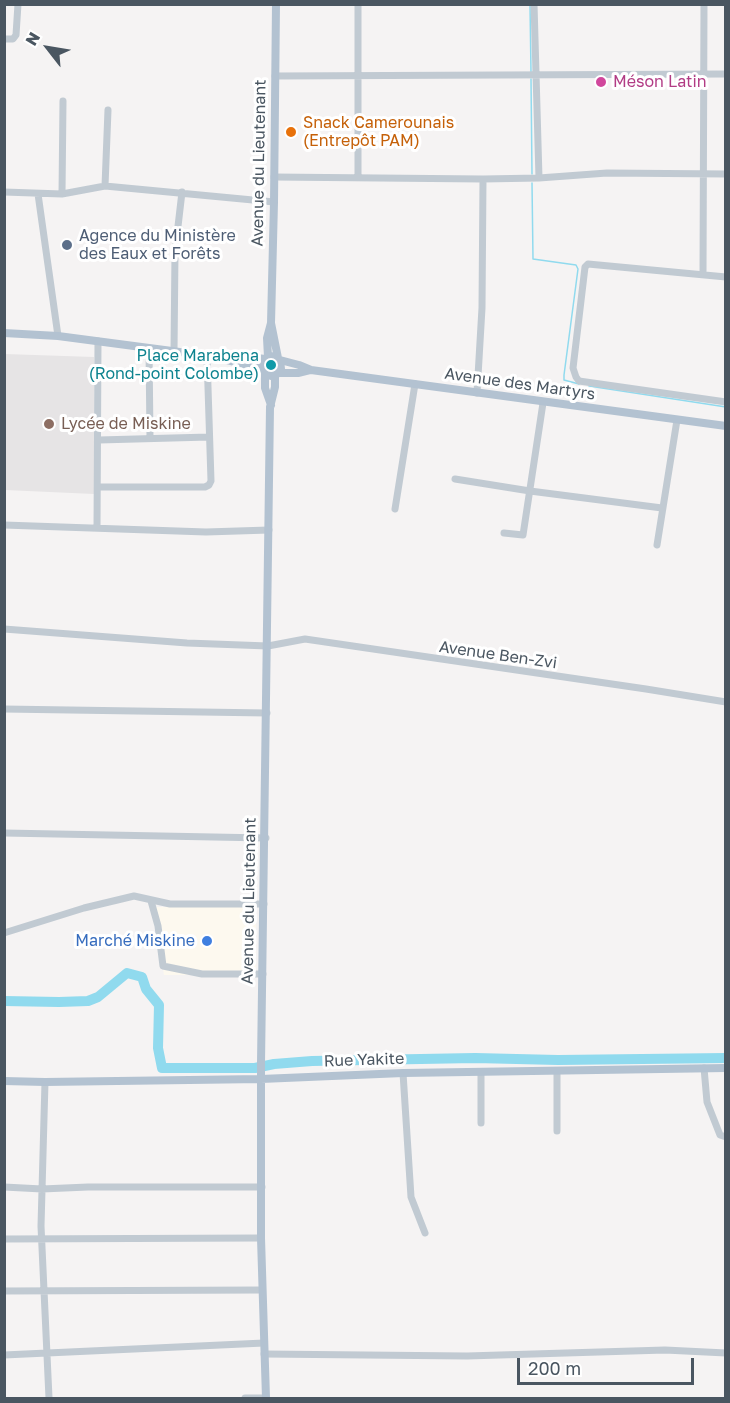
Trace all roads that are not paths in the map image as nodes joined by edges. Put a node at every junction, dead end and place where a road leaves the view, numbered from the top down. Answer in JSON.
{"nodes":[{"id":1,"x":18,"y":4,"type":"edge"},
{"id":2,"x":276,"y":4,"type":"edge"},
{"id":3,"x":358,"y":4,"type":"edge"},
{"id":4,"x":534,"y":4,"type":"edge"},
{"id":5,"x":704,"y":4,"type":"edge"},
{"id":6,"x":4,"y":39,"type":"edge"},
{"id":7,"x":726,"y":74,"type":"edge"},
{"id":8,"x":705,"y":75,"type":"junction"},
{"id":9,"x":275,"y":76,"type":"junction"},
{"id":10,"x":358,"y":77,"type":"junction"},
{"id":11,"x":535,"y":77,"type":"junction"},
{"id":12,"x":63,"y":101,"type":"dead end"},
{"id":13,"x":108,"y":110,"type":"dead end"},
{"id":14,"x":703,"y":174,"type":"junction"},
{"id":15,"x":726,"y":174,"type":"edge"},
{"id":16,"x":274,"y":177,"type":"junction"},
{"id":17,"x":358,"y":178,"type":"junction"},
{"id":18,"x":539,"y":178,"type":"junction"},
{"id":19,"x":483,"y":179,"type":"junction"},
{"id":20,"x":105,"y":186,"type":"junction"},
{"id":21,"x":4,"y":192,"type":"edge"},
{"id":22,"x":182,"y":192,"type":"junction"},
{"id":23,"x":38,"y":194,"type":"junction"},
{"id":24,"x":62,"y":194,"type":"junction"},
{"id":25,"x":274,"y":202,"type":"junction"},
{"id":26,"x":703,"y":274,"type":"junction"},
{"id":27,"x":726,"y":277,"type":"edge"},
{"id":28,"x":271,"y":323,"type":"junction"},
{"id":29,"x":4,"y":333,"type":"edge"},
{"id":30,"x":58,"y":336,"type":"junction"},
{"id":31,"x":98,"y":341,"type":"junction"},
{"id":32,"x":149,"y":348,"type":"junction"},
{"id":33,"x":174,"y":351,"type":"junction"},
{"id":34,"x":207,"y":356,"type":"junction"},
{"id":35,"x":217,"y":357,"type":"junction"},
{"id":36,"x":266,"y":358,"type":"junction"},
{"id":37,"x":279,"y":359,"type":"junction"},
{"id":38,"x":311,"y":370,"type":"junction"},
{"id":39,"x":264,"y":371,"type":"junction"},
{"id":40,"x":277,"y":374,"type":"junction"},
{"id":41,"x":415,"y":384,"type":"junction"},
{"id":42,"x":477,"y":393,"type":"junction"},
{"id":43,"x":726,"y":402,"type":"edge"},
{"id":44,"x":543,"y":403,"type":"junction"},
{"id":45,"x":271,"y":405,"type":"junction"},
{"id":46,"x":677,"y":420,"type":"junction"},
{"id":47,"x":726,"y":426,"type":"edge"},
{"id":48,"x":209,"y":437,"type":"junction"},
{"id":49,"x":150,"y":438,"type":"junction"},
{"id":50,"x":99,"y":440,"type":"junction"},
{"id":51,"x":455,"y":479,"type":"dead end"},
{"id":52,"x":99,"y":487,"type":"junction"},
{"id":53,"x":530,"y":491,"type":"junction"},
{"id":54,"x":663,"y":508,"type":"junction"},
{"id":55,"x":395,"y":509,"type":"dead end"},
{"id":56,"x":4,"y":525,"type":"edge"},
{"id":57,"x":97,"y":528,"type":"junction"},
{"id":58,"x":269,"y":530,"type":"junction"},
{"id":59,"x":504,"y":533,"type":"dead end"},
{"id":60,"x":657,"y":545,"type":"dead end"},
{"id":61,"x":4,"y":629,"type":"edge"},
{"id":62,"x":268,"y":646,"type":"junction"},
{"id":63,"x":726,"y":702,"type":"edge"},
{"id":64,"x":4,"y":709,"type":"edge"},
{"id":65,"x":267,"y":713,"type":"junction"},
{"id":66,"x":4,"y":833,"type":"edge"},
{"id":67,"x":266,"y":838,"type":"junction"},
{"id":68,"x":151,"y":901,"type":"junction"},
{"id":69,"x":264,"y":904,"type":"junction"},
{"id":70,"x":4,"y":933,"type":"edge"},
{"id":71,"x":263,"y":974,"type":"junction"},
{"id":72,"x":704,"y":1068,"type":"junction"},
{"id":73,"x":726,"y":1068,"type":"edge"},
{"id":74,"x":557,"y":1071,"type":"junction"},
{"id":75,"x":403,"y":1073,"type":"junction"},
{"id":76,"x":481,"y":1073,"type":"junction"},
{"id":77,"x":261,"y":1077,"type":"junction"},
{"id":78,"x":4,"y":1081,"type":"edge"},
{"id":79,"x":45,"y":1082,"type":"junction"},
{"id":80,"x":481,"y":1123,"type":"dead end"},
{"id":81,"x":557,"y":1131,"type":"dead end"},
{"id":82,"x":726,"y":1137,"type":"edge"},
{"id":83,"x":4,"y":1187,"type":"edge"},
{"id":84,"x":262,"y":1187,"type":"junction"},
{"id":85,"x":42,"y":1190,"type":"junction"},
{"id":86,"x":425,"y":1233,"type":"dead end"},
{"id":87,"x":261,"y":1238,"type":"junction"},
{"id":88,"x":4,"y":1239,"type":"edge"},
{"id":89,"x":43,"y":1239,"type":"junction"},
{"id":90,"x":262,"y":1290,"type":"junction"},
{"id":91,"x":4,"y":1291,"type":"edge"},
{"id":92,"x":45,"y":1291,"type":"junction"},
{"id":93,"x":264,"y":1343,"type":"junction"},
{"id":94,"x":47,"y":1353,"type":"junction"},
{"id":95,"x":726,"y":1353,"type":"edge"},
{"id":96,"x":264,"y":1354,"type":"junction"},
{"id":97,"x":4,"y":1355,"type":"edge"},
{"id":98,"x":49,"y":1398,"type":"edge"},
{"id":99,"x":245,"y":1398,"type":"edge"},
{"id":100,"x":266,"y":1398,"type":"edge"}],
"edges":[{"from":1,"to":6,"type":"street"},
{"from":2,"to":9,"type":"main road","name":"Avenue du Lieutenant"},
{"from":3,"to":10,"type":"street"},
{"from":4,"to":11,"type":"street"},
{"from":5,"to":8,"type":"street"},
{"from":7,"to":8,"type":"street"},
{"from":8,"to":11,"type":"street"},
{"from":8,"to":14,"type":"street"},
{"from":9,"to":10,"type":"street"},
{"from":9,"to":16,"type":"main road","name":"Avenue du Lieutenant"},
{"from":10,"to":11,"type":"street"},
{"from":10,"to":17,"type":"street"},
{"from":11,"to":18,"type":"street"},
{"from":12,"to":24,"type":"street"},
{"from":13,"to":20,"type":"street"},
{"from":14,"to":15,"type":"street"},
{"from":14,"to":18,"type":"street"},
{"from":14,"to":26,"type":"street"},
{"from":16,"to":17,"type":"street"},
{"from":16,"to":25,"type":"main road","name":"Avenue du Lieutenant"},
{"from":17,"to":19,"type":"street"},
{"from":18,"to":19,"type":"street"},
{"from":19,"to":42,"type":"street"},
{"from":20,"to":22,"type":"street"},
{"from":20,"to":24,"type":"street"},
{"from":21,"to":23,"type":"street"},
{"from":22,"to":25,"type":"street"},
{"from":22,"to":33,"type":"street"},
{"from":23,"to":24,"type":"street"},
{"from":23,"to":30,"type":"street"},
{"from":25,"to":28,"type":"main road","name":"Avenue du Lieutenant"},
{"from":26,"to":27,"type":"street"},
{"from":26,"to":43,"type":"street"},
{"from":28,"to":36,"type":"main road","name":"Avenue du Lieutenant"},
{"from":28,"to":37,"type":"main road","name":"Avenue du Lieutenant"},
{"from":29,"to":30,"type":"main road"},
{"from":30,"to":31,"type":"main road"},
{"from":31,"to":32,"type":"main road"},
{"from":31,"to":50,"type":"street"},
{"from":32,"to":33,"type":"main road"},
{"from":32,"to":49,"type":"street"},
{"from":33,"to":34,"type":"main road"},
{"from":34,"to":35,"type":"main road"},
{"from":34,"to":48,"type":"street"},
{"from":35,"to":36,"type":"main road"},
{"from":35,"to":39,"type":"main road"},
{"from":36,"to":37,"type":"main road","name":"Avenue des Martyrs"},
{"from":36,"to":39,"type":"main road","name":"Avenue du Lieutenant"},
{"from":37,"to":38,"type":"main road","name":"Avenue des Martyrs"},
{"from":37,"to":40,"type":"main road","name":"Avenue du Lieutenant"},
{"from":38,"to":40,"type":"main road","name":"Avenue des Martyrs"},
{"from":38,"to":41,"type":"main road","name":"Avenue des Martyrs"},
{"from":39,"to":40,"type":"main road"},
{"from":39,"to":45,"type":"main road","name":"Avenue du Lieutenant"},
{"from":40,"to":45,"type":"main road","name":"Avenue du Lieutenant"},
{"from":41,"to":42,"type":"main road","name":"Avenue des Martyrs"},
{"from":41,"to":55,"type":"street"},
{"from":42,"to":44,"type":"main road","name":"Avenue des Martyrs"},
{"from":44,"to":46,"type":"main road","name":"Avenue des Martyrs"},
{"from":44,"to":53,"type":"street"},
{"from":45,"to":58,"type":"main road","name":"Avenue du Lieutenant"},
{"from":46,"to":47,"type":"main road","name":"Avenue des Martyrs"},
{"from":46,"to":54,"type":"street"},
{"from":48,"to":49,"type":"street"},
{"from":48,"to":52,"type":"street"},
{"from":49,"to":50,"type":"street"},
{"from":50,"to":52,"type":"street"},
{"from":51,"to":53,"type":"street"},
{"from":52,"to":57,"type":"street"},
{"from":53,"to":54,"type":"street"},
{"from":53,"to":59,"type":"street"},
{"from":54,"to":60,"type":"street"},
{"from":56,"to":57,"type":"street"},
{"from":57,"to":58,"type":"street"},
{"from":58,"to":62,"type":"main road","name":"Avenue du Lieutenant"},
{"from":61,"to":62,"type":"street","name":"Avenue Ben-Zvi"},
{"from":62,"to":63,"type":"street","name":"Avenue Ben-Zvi"},
{"from":62,"to":65,"type":"main road","name":"Avenue du Lieutenant"},
{"from":64,"to":65,"type":"street"},
{"from":65,"to":67,"type":"main road","name":"Avenue du Lieutenant"},
{"from":66,"to":67,"type":"street"},
{"from":67,"to":69,"type":"main road","name":"Avenue du Lieutenant"},
{"from":68,"to":69,"type":"street"},
{"from":68,"to":70,"type":"street"},
{"from":68,"to":71,"type":"street"},
{"from":69,"to":71,"type":"main road","name":"Avenue du Lieutenant"},
{"from":71,"to":77,"type":"main road","name":"Avenue du Lieutenant"},
{"from":72,"to":73,"type":"main road","name":"Rue Yakite"},
{"from":72,"to":74,"type":"main road","name":"Rue Yakite"},
{"from":72,"to":82,"type":"street"},
{"from":74,"to":76,"type":"main road","name":"Rue Yakite"},
{"from":74,"to":81,"type":"street"},
{"from":75,"to":76,"type":"main road","name":"Rue Yakite"},
{"from":75,"to":77,"type":"main road","name":"Rue Yakite"},
{"from":75,"to":86,"type":"street"},
{"from":76,"to":80,"type":"street"},
{"from":77,"to":79,"type":"main road","name":"Rue Yakite"},
{"from":77,"to":84,"type":"main road","name":"Avenue du Lieutenant"},
{"from":78,"to":79,"type":"main road","name":"Rue Yakite"},
{"from":79,"to":85,"type":"street"},
{"from":83,"to":85,"type":"street"},
{"from":84,"to":85,"type":"street"},
{"from":84,"to":87,"type":"main road","name":"Avenue du Lieutenant"},
{"from":85,"to":89,"type":"street"},
{"from":87,"to":89,"type":"street"},
{"from":87,"to":90,"type":"main road","name":"Avenue du Lieutenant"},
{"from":88,"to":89,"type":"street"},
{"from":89,"to":92,"type":"street"},
{"from":90,"to":92,"type":"street"},
{"from":90,"to":93,"type":"main road","name":"Avenue du Lieutenant"},
{"from":91,"to":92,"type":"street"},
{"from":92,"to":94,"type":"street"},
{"from":93,"to":94,"type":"street"},
{"from":93,"to":96,"type":"main road","name":"Avenue du Lieutenant"},
{"from":94,"to":97,"type":"street"},
{"from":94,"to":98,"type":"street"},
{"from":95,"to":96,"type":"street"},
{"from":96,"to":100,"type":"main road","name":"Avenue du Lieutenant"},
{"from":99,"to":100,"type":"street"}]}
